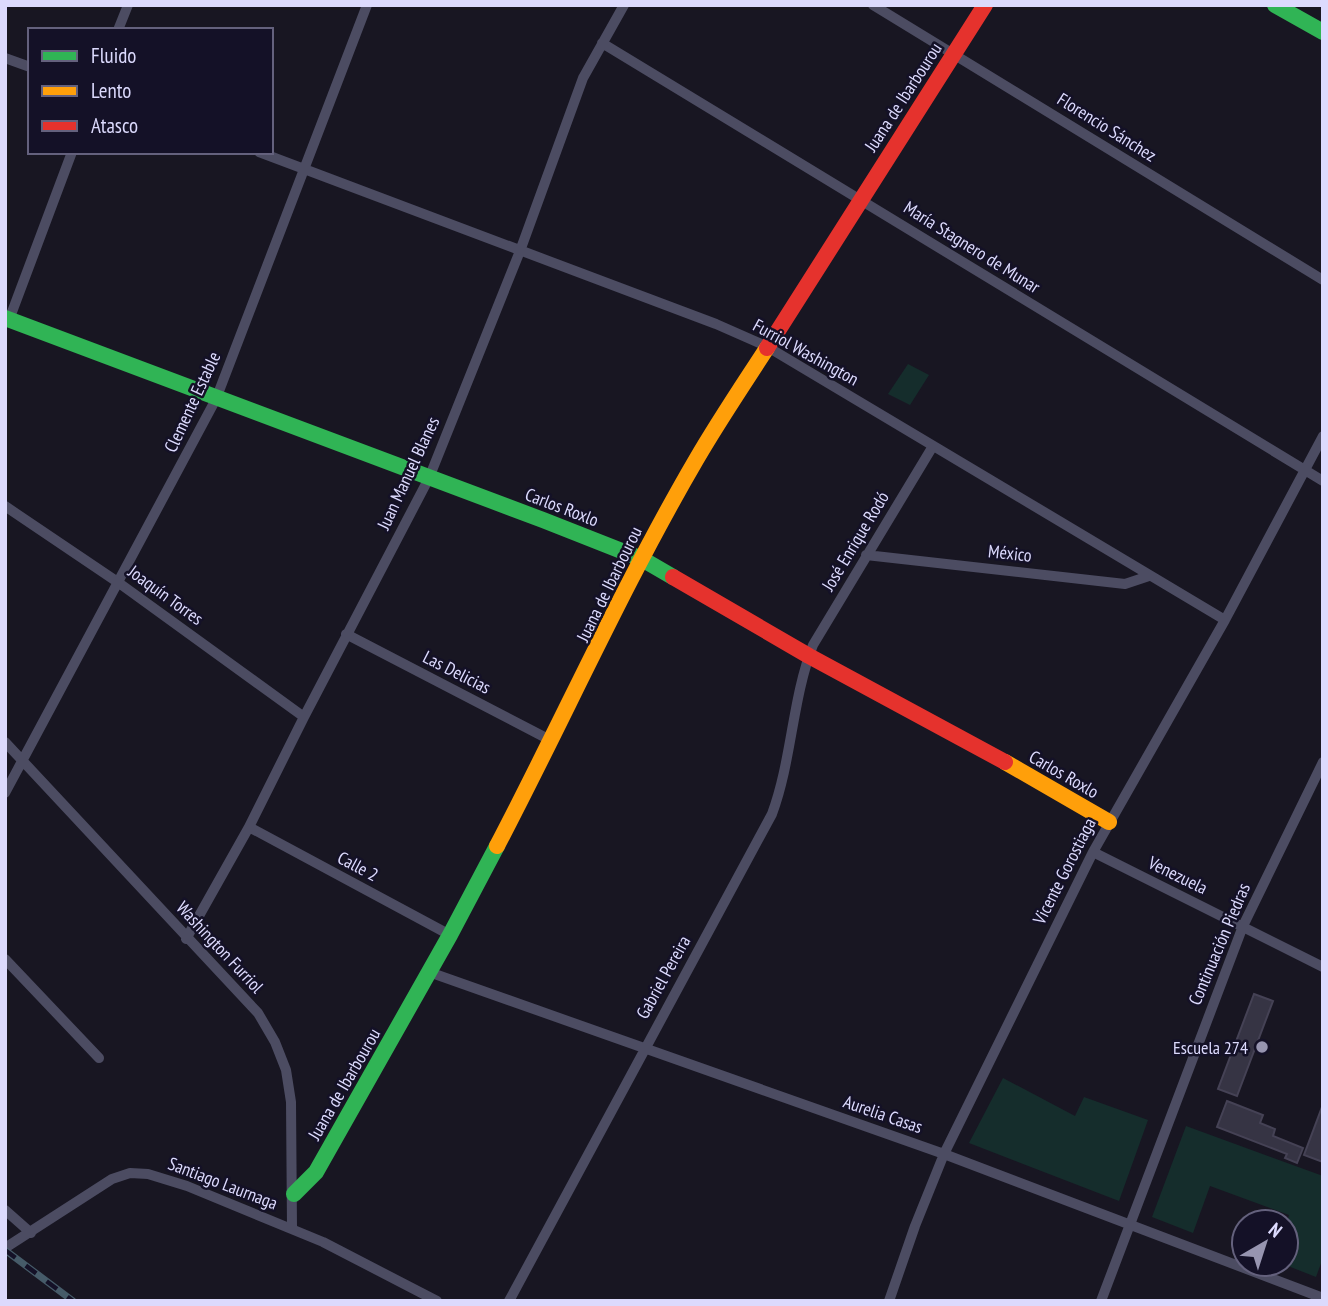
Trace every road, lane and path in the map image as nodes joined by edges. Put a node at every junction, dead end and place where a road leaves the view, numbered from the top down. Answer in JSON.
{"nodes":[{"id":1,"x":128,"y":5,"type":"edge"},
{"id":2,"x":367,"y":5,"type":"edge"},
{"id":3,"x":624,"y":5,"type":"edge"},
{"id":4,"x":873,"y":5,"type":"edge"},
{"id":5,"x":985,"y":5,"type":"edge"},
{"id":6,"x":1275,"y":5,"type":"edge"},
{"id":7,"x":119,"y":28,"type":"edge"},
{"id":8,"x":1323,"y":32,"type":"edge"},
{"id":9,"x":602,"y":43,"type":"junction"},
{"id":10,"x":955,"y":54,"type":"junction"},
{"id":11,"x":5,"y":58,"type":"edge"},
{"id":12,"x":28,"y":66,"type":"edge"},
{"id":13,"x":71,"y":154,"type":"edge"},
{"id":14,"x":264,"y":154,"type":"edge"},
{"id":15,"x":305,"y":169,"type":"junction"},
{"id":16,"x":860,"y":199,"type":"junction"},
{"id":17,"x":520,"y":251,"type":"junction"},
{"id":18,"x":1323,"y":280,"type":"edge"},
{"id":19,"x":7,"y":319,"type":"edge"},
{"id":20,"x":766,"y":346,"type":"junction"},
{"id":21,"x":216,"y":399,"type":"junction"},
{"id":22,"x":1323,"y":436,"type":"edge"},
{"id":23,"x":933,"y":446,"type":"junction"},
{"id":24,"x":1304,"y":472,"type":"junction"},
{"id":25,"x":429,"y":478,"type":"junction"},
{"id":26,"x":1323,"y":481,"type":"edge"},
{"id":27,"x":5,"y":506,"type":"edge"},
{"id":28,"x":866,"y":555,"type":"junction"},
{"id":29,"x":642,"y":559,"type":"junction"},
{"id":30,"x":1149,"y":576,"type":"junction"},
{"id":31,"x":119,"y":583,"type":"junction"},
{"id":32,"x":1225,"y":620,"type":"junction"},
{"id":33,"x":346,"y":634,"type":"junction"},
{"id":34,"x":809,"y":656,"type":"junction"},
{"id":35,"x":303,"y":717,"type":"junction"},
{"id":36,"x":552,"y":741,"type":"junction"},
{"id":37,"x":5,"y":743,"type":"edge"},
{"id":38,"x":23,"y":761,"type":"junction"},
{"id":39,"x":1323,"y":762,"type":"edge"},
{"id":40,"x":5,"y":793,"type":"edge"},
{"id":41,"x":1109,"y":822,"type":"junction"},
{"id":42,"x":249,"y":827,"type":"junction"},
{"id":43,"x":1093,"y":852,"type":"junction"},
{"id":44,"x":1243,"y":926,"type":"junction"},
{"id":45,"x":450,"y":935,"type":"junction"},
{"id":46,"x":186,"y":939,"type":"junction"},
{"id":47,"x":5,"y":959,"type":"edge"},
{"id":48,"x":1323,"y":967,"type":"edge"},
{"id":49,"x":429,"y":972,"type":"junction"},
{"id":50,"x":643,"y":1049,"type":"junction"},
{"id":51,"x":99,"y":1058,"type":"dead end"},
{"id":52,"x":944,"y":1154,"type":"junction"},
{"id":53,"x":294,"y":1194,"type":"junction"},
{"id":54,"x":5,"y":1210,"type":"edge"},
{"id":55,"x":1130,"y":1225,"type":"junction"},
{"id":56,"x":292,"y":1228,"type":"junction"},
{"id":57,"x":31,"y":1233,"type":"junction"},
{"id":58,"x":5,"y":1248,"type":"edge"},
{"id":59,"x":1323,"y":1298,"type":"edge"},
{"id":60,"x":437,"y":1301,"type":"edge"},
{"id":61,"x":509,"y":1301,"type":"edge"},
{"id":62,"x":889,"y":1301,"type":"edge"},
{"id":63,"x":1101,"y":1301,"type":"edge"}],
"edges":[{"from":1,"to":7,"type":"street"},
{"from":2,"to":15,"type":"street","name":"Clemente Estable"},
{"from":3,"to":9,"type":"street","name":"Juan Manuel Blanes"},
{"from":4,"to":10,"type":"street","name":"Florencio Sánchez"},
{"from":5,"to":10,"type":"street","name":"Juana de Ibarbourou"},
{"from":6,"to":8,"type":"street"},
{"from":9,"to":16,"type":"street","name":"María Stagnero de Munar"},
{"from":9,"to":17,"type":"street","name":"Juan Manuel Blanes"},
{"from":10,"to":16,"type":"street","name":"Juana de Ibarbourou"},
{"from":10,"to":18,"type":"street","name":"Florencio Sánchez"},
{"from":11,"to":12,"type":"street"},
{"from":13,"to":19,"type":"street"},
{"from":14,"to":15,"type":"street","name":"Furriol Washington"},
{"from":15,"to":17,"type":"street","name":"Furriol Washington"},
{"from":15,"to":21,"type":"street","name":"Clemente Estable"},
{"from":16,"to":20,"type":"street","name":"Juana de Ibarbourou"},
{"from":16,"to":24,"type":"street","name":"María Stagnero de Munar"},
{"from":17,"to":20,"type":"street","name":"Furriol Washington"},
{"from":17,"to":25,"type":"street","name":"Juan Manuel Blanes"},
{"from":19,"to":21,"type":"street","name":"Carlos Roxlo"},
{"from":20,"to":23,"type":"street","name":"Furriol Washington"},
{"from":20,"to":29,"type":"street","name":"Juana de Ibarbourou"},
{"from":21,"to":25,"type":"street","name":"Carlos Roxlo"},
{"from":21,"to":31,"type":"street","name":"Clemente Estable"},
{"from":22,"to":24,"type":"street","name":"Vicente Gorostiaga"},
{"from":23,"to":28,"type":"street","name":"José Enrique Rodó"},
{"from":23,"to":30,"type":"street","name":"Furriol Washington"},
{"from":24,"to":26,"type":"street","name":"María Stagnero de Munar"},
{"from":24,"to":32,"type":"street","name":"Vicente Gorostiaga"},
{"from":25,"to":29,"type":"street","name":"Carlos Roxlo"},
{"from":25,"to":33,"type":"street","name":"Juan Manuel Blanes"},
{"from":27,"to":31,"type":"street","name":"Joaquín Torres"},
{"from":28,"to":30,"type":"street","name":"México"},
{"from":28,"to":34,"type":"street","name":"José Enrique Rodó"},
{"from":29,"to":34,"type":"street","name":"Carlos Roxlo"},
{"from":29,"to":36,"type":"street","name":"Juana de Ibarbourou"},
{"from":30,"to":32,"type":"street","name":"Furriol Washington"},
{"from":31,"to":35,"type":"street","name":"Joaquín Torres"},
{"from":31,"to":38,"type":"street","name":"Clemente Estable"},
{"from":32,"to":41,"type":"street","name":"Vicente Gorostiaga"},
{"from":33,"to":35,"type":"street","name":"Juan Manuel Blanes"},
{"from":33,"to":36,"type":"street","name":"Las Delicias"},
{"from":34,"to":41,"type":"street","name":"Carlos Roxlo"},
{"from":34,"to":50,"type":"street","name":"Gabriel Pereira"},
{"from":35,"to":42,"type":"street","name":"Juan Manuel Blanes"},
{"from":36,"to":45,"type":"street","name":"Juana de Ibarbourou"},
{"from":37,"to":38,"type":"street","name":"Washington Furriol"},
{"from":38,"to":40,"type":"street","name":"Clemente Estable"},
{"from":38,"to":46,"type":"street","name":"Washington Furriol"},
{"from":39,"to":44,"type":"street","name":"Continuación Piedras"},
{"from":41,"to":43,"type":"street","name":"Vicente Gorostiaga"},
{"from":42,"to":45,"type":"street","name":"Calle 2"},
{"from":42,"to":46,"type":"street","name":"Juan Manuel Blanes"},
{"from":43,"to":44,"type":"street","name":"Venezuela"},
{"from":43,"to":52,"type":"street","name":"Vicente Gorostiaga"},
{"from":44,"to":48,"type":"street","name":"Venezuela"},
{"from":44,"to":55,"type":"street","name":"Continuación Piedras"},
{"from":45,"to":49,"type":"street","name":"Juana de Ibarbourou"},
{"from":46,"to":53,"type":"street","name":"Washington Furriol"},
{"from":47,"to":51,"type":"street"},
{"from":49,"to":50,"type":"street","name":"Aurelia Casas"},
{"from":49,"to":53,"type":"street","name":"Juana de Ibarbourou"},
{"from":50,"to":52,"type":"street","name":"Aurelia Casas"},
{"from":50,"to":61,"type":"street","name":"Gabriel Pereira"},
{"from":52,"to":55,"type":"street","name":"Aurelia Casas"},
{"from":52,"to":62,"type":"street","name":"Vicente Gorostiaga"},
{"from":53,"to":56,"type":"street","name":"Washington Furriol"},
{"from":54,"to":57,"type":"street"},
{"from":55,"to":59,"type":"street","name":"Aurelia Casas"},
{"from":55,"to":63,"type":"street","name":"Continuación Piedras"},
{"from":56,"to":57,"type":"street","name":"Santiago Laurnaga"},
{"from":56,"to":60,"type":"street","name":"Santiago Laurnaga"},
{"from":57,"to":58,"type":"street","name":"Santiago Laurnaga"}]}
